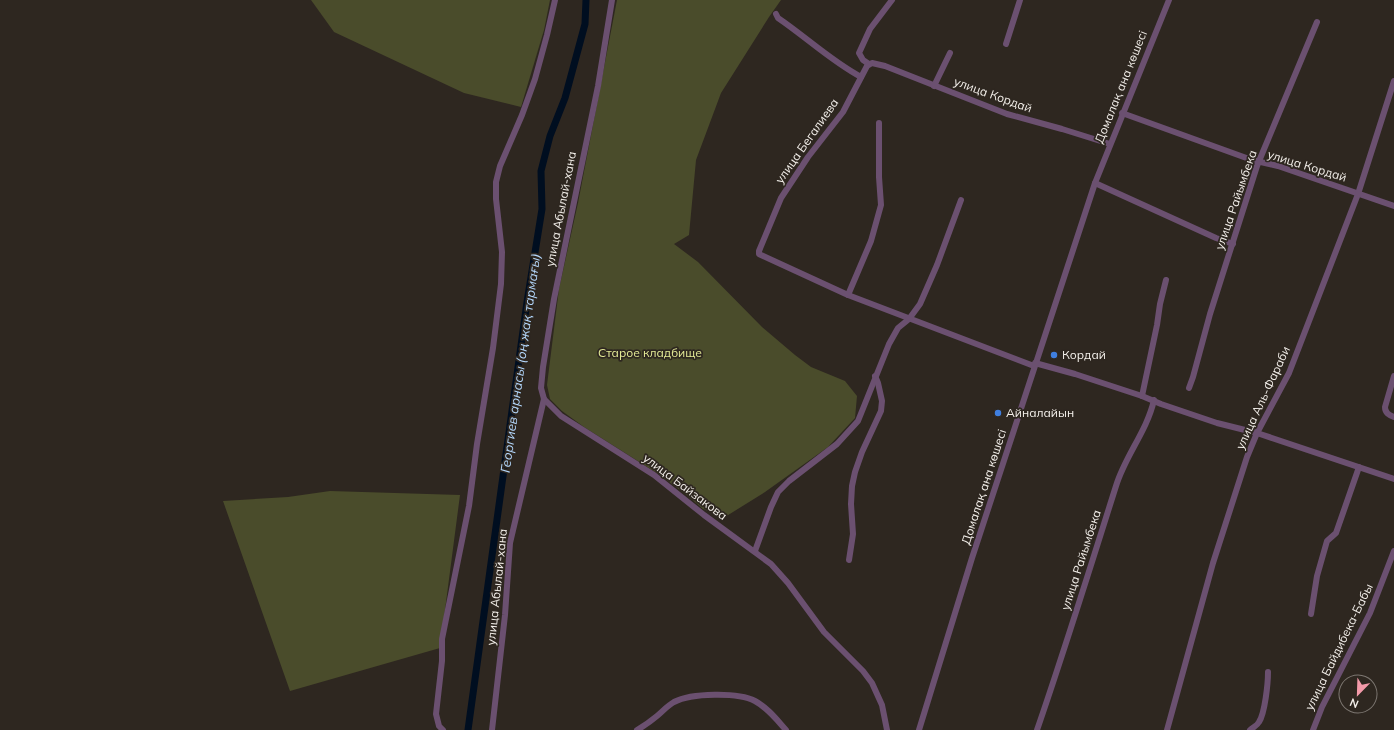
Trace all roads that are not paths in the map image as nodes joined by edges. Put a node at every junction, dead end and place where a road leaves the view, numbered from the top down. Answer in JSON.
{"nodes":[{"id":1,"x":555,"y":0,"type":"edge"},
{"id":2,"x":612,"y":0,"type":"edge"},
{"id":3,"x":1020,"y":0,"type":"edge"},
{"id":4,"x":1169,"y":0,"type":"edge"},
{"id":5,"x":891,"y":1,"type":"edge"},
{"id":6,"x":776,"y":14,"type":"dead end"},
{"id":7,"x":1317,"y":22,"type":"dead end"},
{"id":8,"x":1006,"y":44,"type":"dead end"},
{"id":9,"x":950,"y":53,"type":"dead end"},
{"id":10,"x":870,"y":63,"type":"junction"},
{"id":11,"x":861,"y":77,"type":"junction"},
{"id":12,"x":1394,"y":81,"type":"edge"},
{"id":13,"x":934,"y":86,"type":"junction"},
{"id":14,"x":1122,"y":113,"type":"junction"},
{"id":15,"x":879,"y":123,"type":"dead end"},
{"id":16,"x":1110,"y":144,"type":"junction"},
{"id":17,"x":1260,"y":162,"type":"junction"},
{"id":18,"x":1095,"y":183,"type":"junction"},
{"id":19,"x":1358,"y":194,"type":"junction"},
{"id":20,"x":961,"y":200,"type":"dead end"},
{"id":21,"x":1394,"y":206,"type":"edge"},
{"id":22,"x":1233,"y":244,"type":"junction"},
{"id":23,"x":1166,"y":280,"type":"dead end"},
{"id":24,"x":848,"y":295,"type":"junction"},
{"id":25,"x":910,"y":319,"type":"junction"},
{"id":26,"x":1034,"y":365,"type":"junction"},
{"id":27,"x":875,"y":376,"type":"junction"},
{"id":28,"x":1394,"y":376,"type":"edge"},
{"id":29,"x":1189,"y":388,"type":"dead end"},
{"id":30,"x":1142,"y":396,"type":"junction"},
{"id":31,"x":544,"y":399,"type":"junction"},
{"id":32,"x":1154,"y":400,"type":"junction"},
{"id":33,"x":1394,"y":417,"type":"edge"},
{"id":34,"x":1257,"y":433,"type":"junction"},
{"id":35,"x":1359,"y":467,"type":"junction"},
{"id":36,"x":1394,"y":479,"type":"edge"},
{"id":37,"x":755,"y":551,"type":"junction"},
{"id":38,"x":1394,"y":551,"type":"edge"},
{"id":39,"x":849,"y":560,"type":"dead end"},
{"id":40,"x":1311,"y":614,"type":"dead end"},
{"id":41,"x":1268,"y":672,"type":"dead end"},
{"id":42,"x":443,"y":730,"type":"edge"},
{"id":43,"x":492,"y":730,"type":"edge"},
{"id":44,"x":637,"y":730,"type":"edge"},
{"id":45,"x":786,"y":730,"type":"edge"},
{"id":46,"x":887,"y":730,"type":"edge"},
{"id":47,"x":919,"y":730,"type":"edge"},
{"id":48,"x":1037,"y":730,"type":"edge"},
{"id":49,"x":1167,"y":730,"type":"edge"},
{"id":50,"x":1250,"y":730,"type":"edge"},
{"id":51,"x":1313,"y":730,"type":"edge"}],
"edges":[{"from":1,"to":42,"type":"street"},
{"from":2,"to":31,"type":"street","name":"улица Абылай-хана"},
{"from":3,"to":8,"type":"street"},
{"from":4,"to":14,"type":"street","name":"Домалақ ана көшесі"},
{"from":5,"to":10,"type":"street"},
{"from":6,"to":11,"type":"street"},
{"from":7,"to":17,"type":"street","name":"улица Райымбека"},
{"from":9,"to":13,"type":"street"},
{"from":10,"to":11,"type":"street","name":"улица Бегалиева"},
{"from":10,"to":13,"type":"street","name":"улица Кордай"},
{"from":11,"to":24,"type":"street","name":"улица Бегалиева"},
{"from":12,"to":19,"type":"street","name":"улица Аль-Фараби"},
{"from":13,"to":16,"type":"street","name":"улица Кордай"},
{"from":14,"to":16,"type":"street","name":"Домалақ ана көшесі"},
{"from":14,"to":17,"type":"street","name":"улица Кордай"},
{"from":15,"to":24,"type":"street"},
{"from":16,"to":18,"type":"street","name":"Домалақ ана көшесі"},
{"from":17,"to":19,"type":"street","name":"улица Кордай"},
{"from":17,"to":22,"type":"street","name":"улица Райымбека"},
{"from":18,"to":22,"type":"street"},
{"from":18,"to":26,"type":"street","name":"Домалақ ана көшесі"},
{"from":19,"to":21,"type":"street","name":"улица Кордай"},
{"from":19,"to":34,"type":"street","name":"улица Аль-Фараби"},
{"from":20,"to":25,"type":"street"},
{"from":22,"to":29,"type":"street","name":"улица Райымбека"},
{"from":23,"to":30,"type":"street"},
{"from":24,"to":25,"type":"street","name":"улица Бегалиева"},
{"from":25,"to":26,"type":"street","name":"улица Бегалиева"},
{"from":25,"to":27,"type":"street"},
{"from":26,"to":30,"type":"street","name":"улица Бегалиева"},
{"from":26,"to":47,"type":"street","name":"Домалақ ана көшесі"},
{"from":27,"to":37,"type":"street"},
{"from":27,"to":39,"type":"street"},
{"from":28,"to":33,"type":"street"},
{"from":30,"to":32,"type":"street","name":"улица Бегалиева"},
{"from":31,"to":37,"type":"street","name":"улица Байзакова"},
{"from":31,"to":43,"type":"street","name":"улица Абылай-хана"},
{"from":32,"to":34,"type":"street","name":"улица Бегалиева"},
{"from":32,"to":48,"type":"street","name":"улица Райымбека"},
{"from":34,"to":35,"type":"street","name":"улица Бегалиева"},
{"from":34,"to":49,"type":"street","name":"улица Аль-Фараби"},
{"from":35,"to":36,"type":"street","name":"улица Бегалиева"},
{"from":35,"to":40,"type":"street"},
{"from":37,"to":46,"type":"street","name":"улица Байзакова"},
{"from":38,"to":51,"type":"street","name":"улица Байдибека-Бабы"},
{"from":41,"to":50,"type":"street"},
{"from":44,"to":45,"type":"street"}]}
